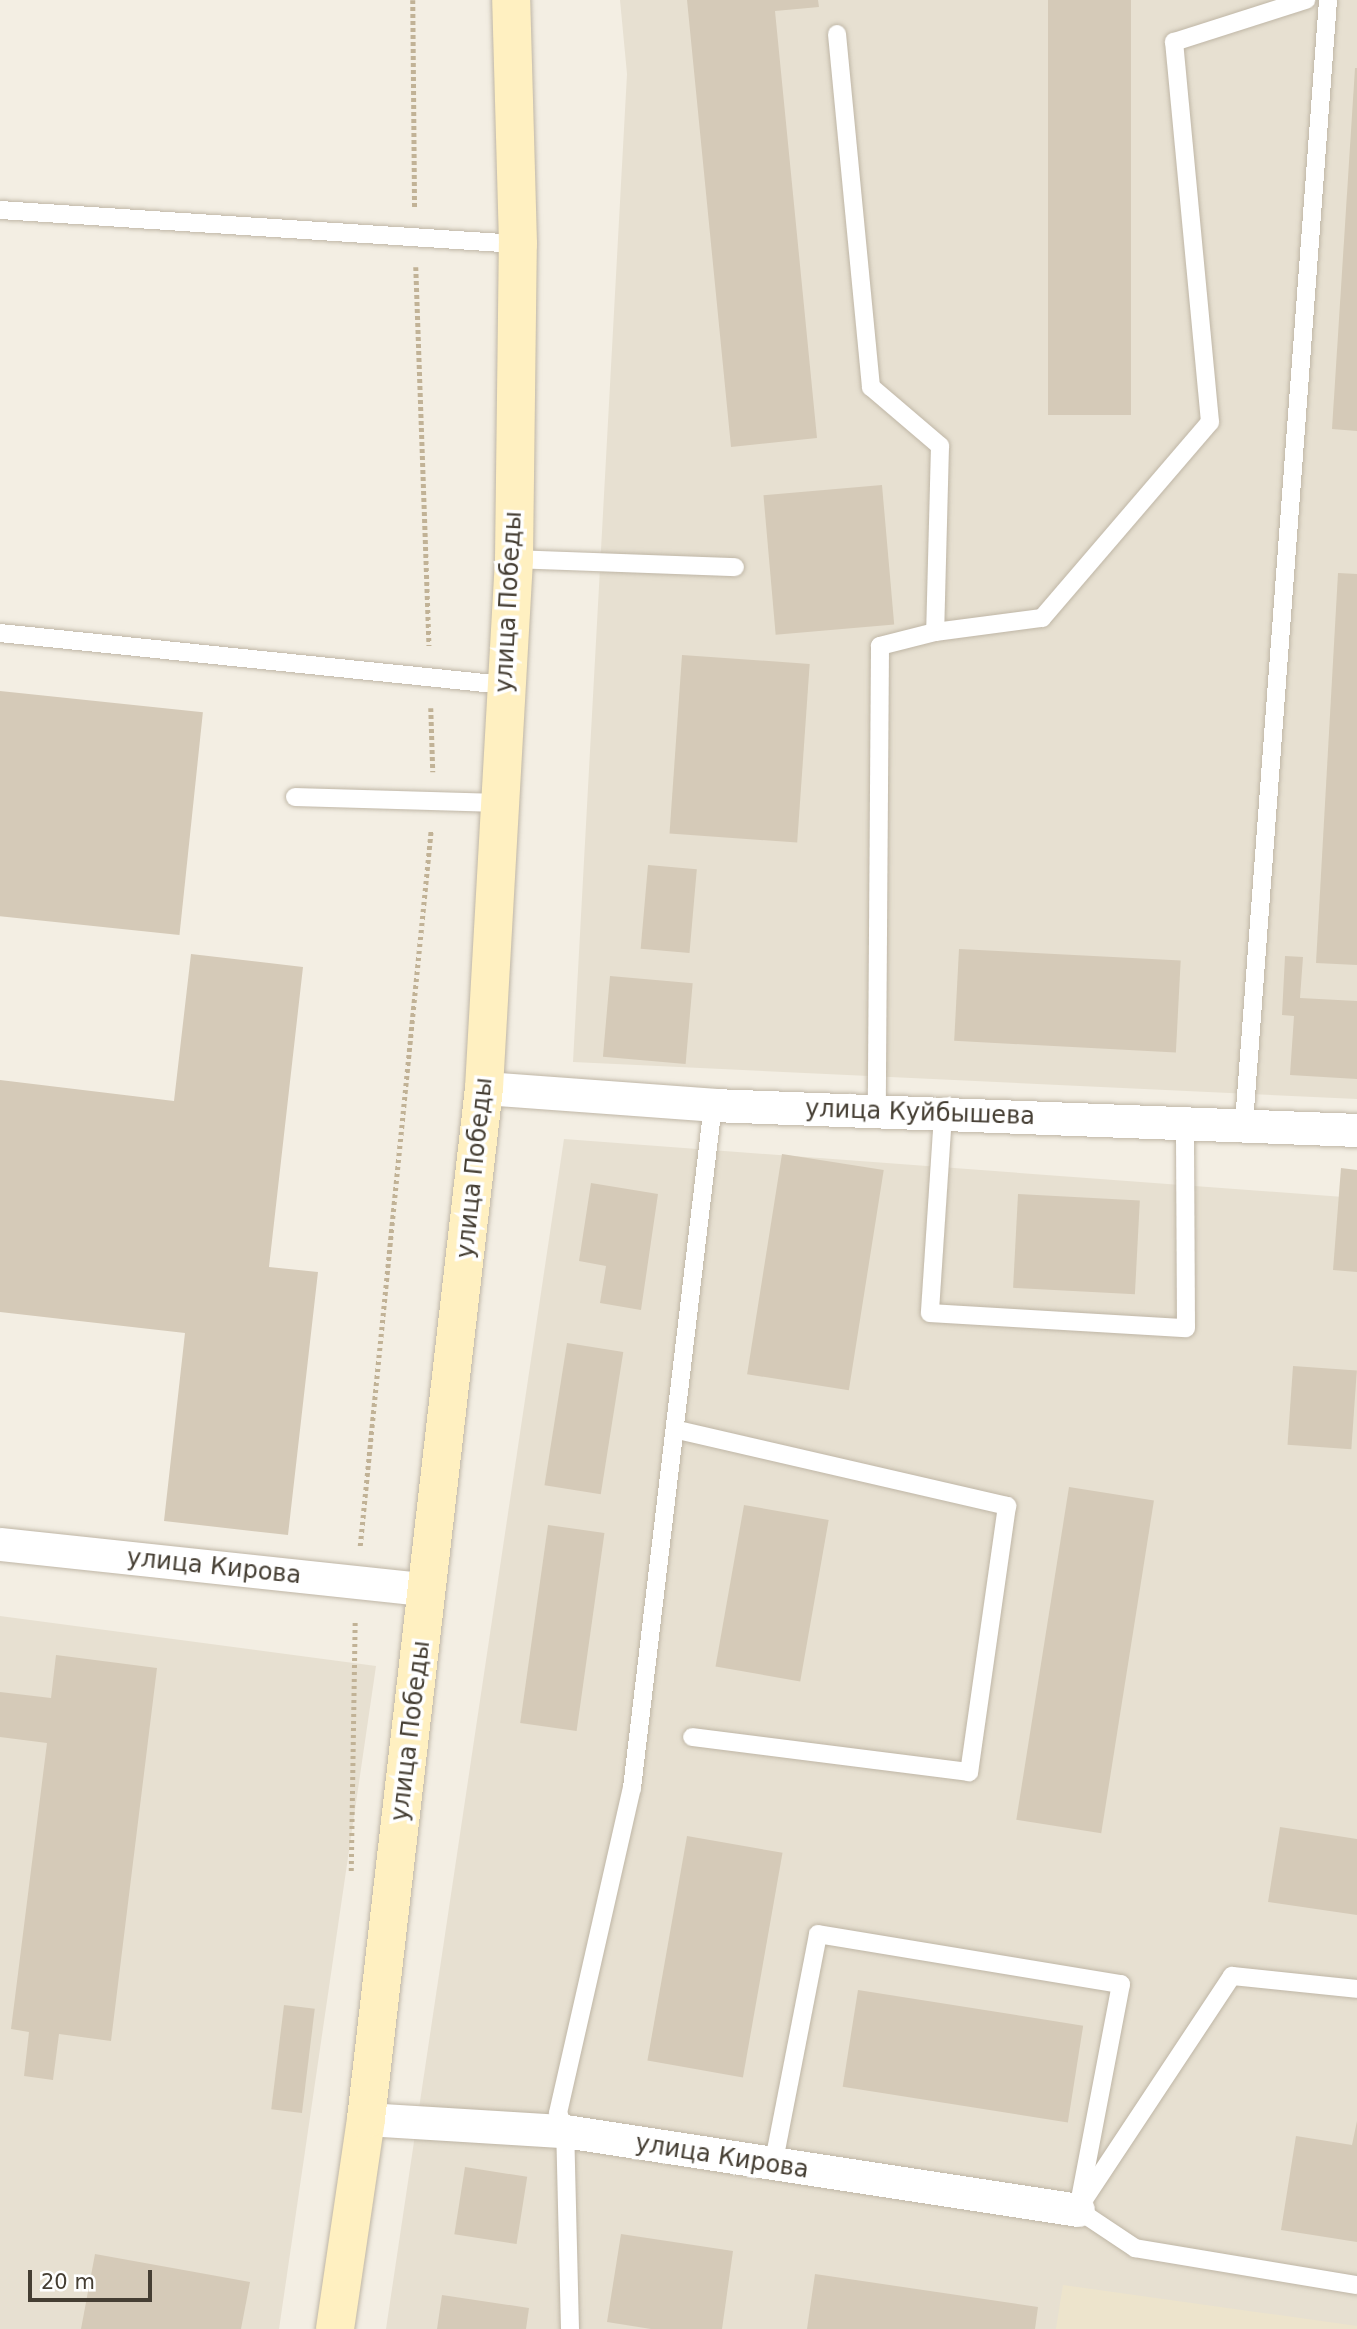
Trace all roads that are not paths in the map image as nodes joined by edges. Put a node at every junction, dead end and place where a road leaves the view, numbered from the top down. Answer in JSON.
{"nodes":[{"id":1,"x":511,"y":0,"type":"edge"},
{"id":2,"x":1306,"y":0,"type":"edge"},
{"id":3,"x":1328,"y":0,"type":"edge"},
{"id":4,"x":837,"y":34,"type":"dead end"},
{"id":5,"x":0,"y":210,"type":"edge"},
{"id":6,"x":518,"y":244,"type":"junction"},
{"id":7,"x":514,"y":559,"type":"junction"},
{"id":8,"x":735,"y":567,"type":"dead end"},
{"id":9,"x":935,"y":632,"type":"junction"},
{"id":10,"x":0,"y":633,"type":"edge"},
{"id":11,"x":504,"y":685,"type":"junction"},
{"id":12,"x":295,"y":797,"type":"dead end"},
{"id":13,"x":499,"y":803,"type":"junction"},
{"id":14,"x":484,"y":1088,"type":"junction"},
{"id":15,"x":713,"y":1105,"type":"junction"},
{"id":16,"x":877,"y":1110,"type":"junction"},
{"id":17,"x":943,"y":1115,"type":"junction"},
{"id":18,"x":1185,"y":1122,"type":"junction"},
{"id":19,"x":1244,"y":1123,"type":"junction"},
{"id":20,"x":1357,"y":1130,"type":"edge"},
{"id":21,"x":678,"y":1430,"type":"junction"},
{"id":22,"x":0,"y":1544,"type":"edge"},
{"id":23,"x":428,"y":1590,"type":"junction"},
{"id":24,"x":692,"y":1737,"type":"dead end"},
{"id":25,"x":1357,"y":1989,"type":"edge"},
{"id":26,"x":366,"y":2119,"type":"junction"},
{"id":27,"x":565,"y":2131,"type":"junction"},
{"id":28,"x":773,"y":2166,"type":"junction"},
{"id":29,"x":1077,"y":2210,"type":"junction"},
{"id":30,"x":1357,"y":2285,"type":"edge"},
{"id":31,"x":335,"y":2329,"type":"edge"},
{"id":32,"x":570,"y":2329,"type":"edge"}],
"edges":[{"from":1,"to":6,"type":"street","name":"улица Победы"},
{"from":2,"to":9,"type":"lane"},
{"from":3,"to":19,"type":"lane"},
{"from":4,"to":9,"type":"lane"},
{"from":5,"to":6,"type":"lane"},
{"from":6,"to":7,"type":"street","name":"улица Победы"},
{"from":7,"to":8,"type":"lane"},
{"from":7,"to":11,"type":"street","name":"улица Победы"},
{"from":9,"to":16,"type":"lane"},
{"from":10,"to":11,"type":"lane"},
{"from":11,"to":13,"type":"street","name":"улица Победы"},
{"from":12,"to":13,"type":"lane"},
{"from":13,"to":14,"type":"street","name":"улица Победы"},
{"from":14,"to":15,"type":"street","name":"улица Куйбышева"},
{"from":14,"to":23,"type":"street","name":"улица Победы"},
{"from":15,"to":16,"type":"street","name":"улица Куйбышева"},
{"from":15,"to":21,"type":"lane"},
{"from":16,"to":17,"type":"street","name":"улица Куйбышева"},
{"from":17,"to":18,"type":"street","name":"улица Куйбышева"},
{"from":17,"to":18,"type":"lane"},
{"from":18,"to":19,"type":"street","name":"улица Куйбышева"},
{"from":19,"to":20,"type":"street","name":"улица Куйбышева"},
{"from":21,"to":24,"type":"lane"},
{"from":21,"to":27,"type":"lane"},
{"from":22,"to":23,"type":"street","name":"улица Кирова"},
{"from":23,"to":26,"type":"street","name":"улица Победы"},
{"from":25,"to":29,"type":"lane"},
{"from":26,"to":27,"type":"street","name":"улица Кирова"},
{"from":26,"to":31,"type":"street","name":"улица Победы"},
{"from":27,"to":28,"type":"street","name":"улица Кирова"},
{"from":27,"to":32,"type":"lane"},
{"from":28,"to":29,"type":"street","name":"улица Кирова"},
{"from":28,"to":29,"type":"lane"},
{"from":29,"to":30,"type":"lane"}]}
